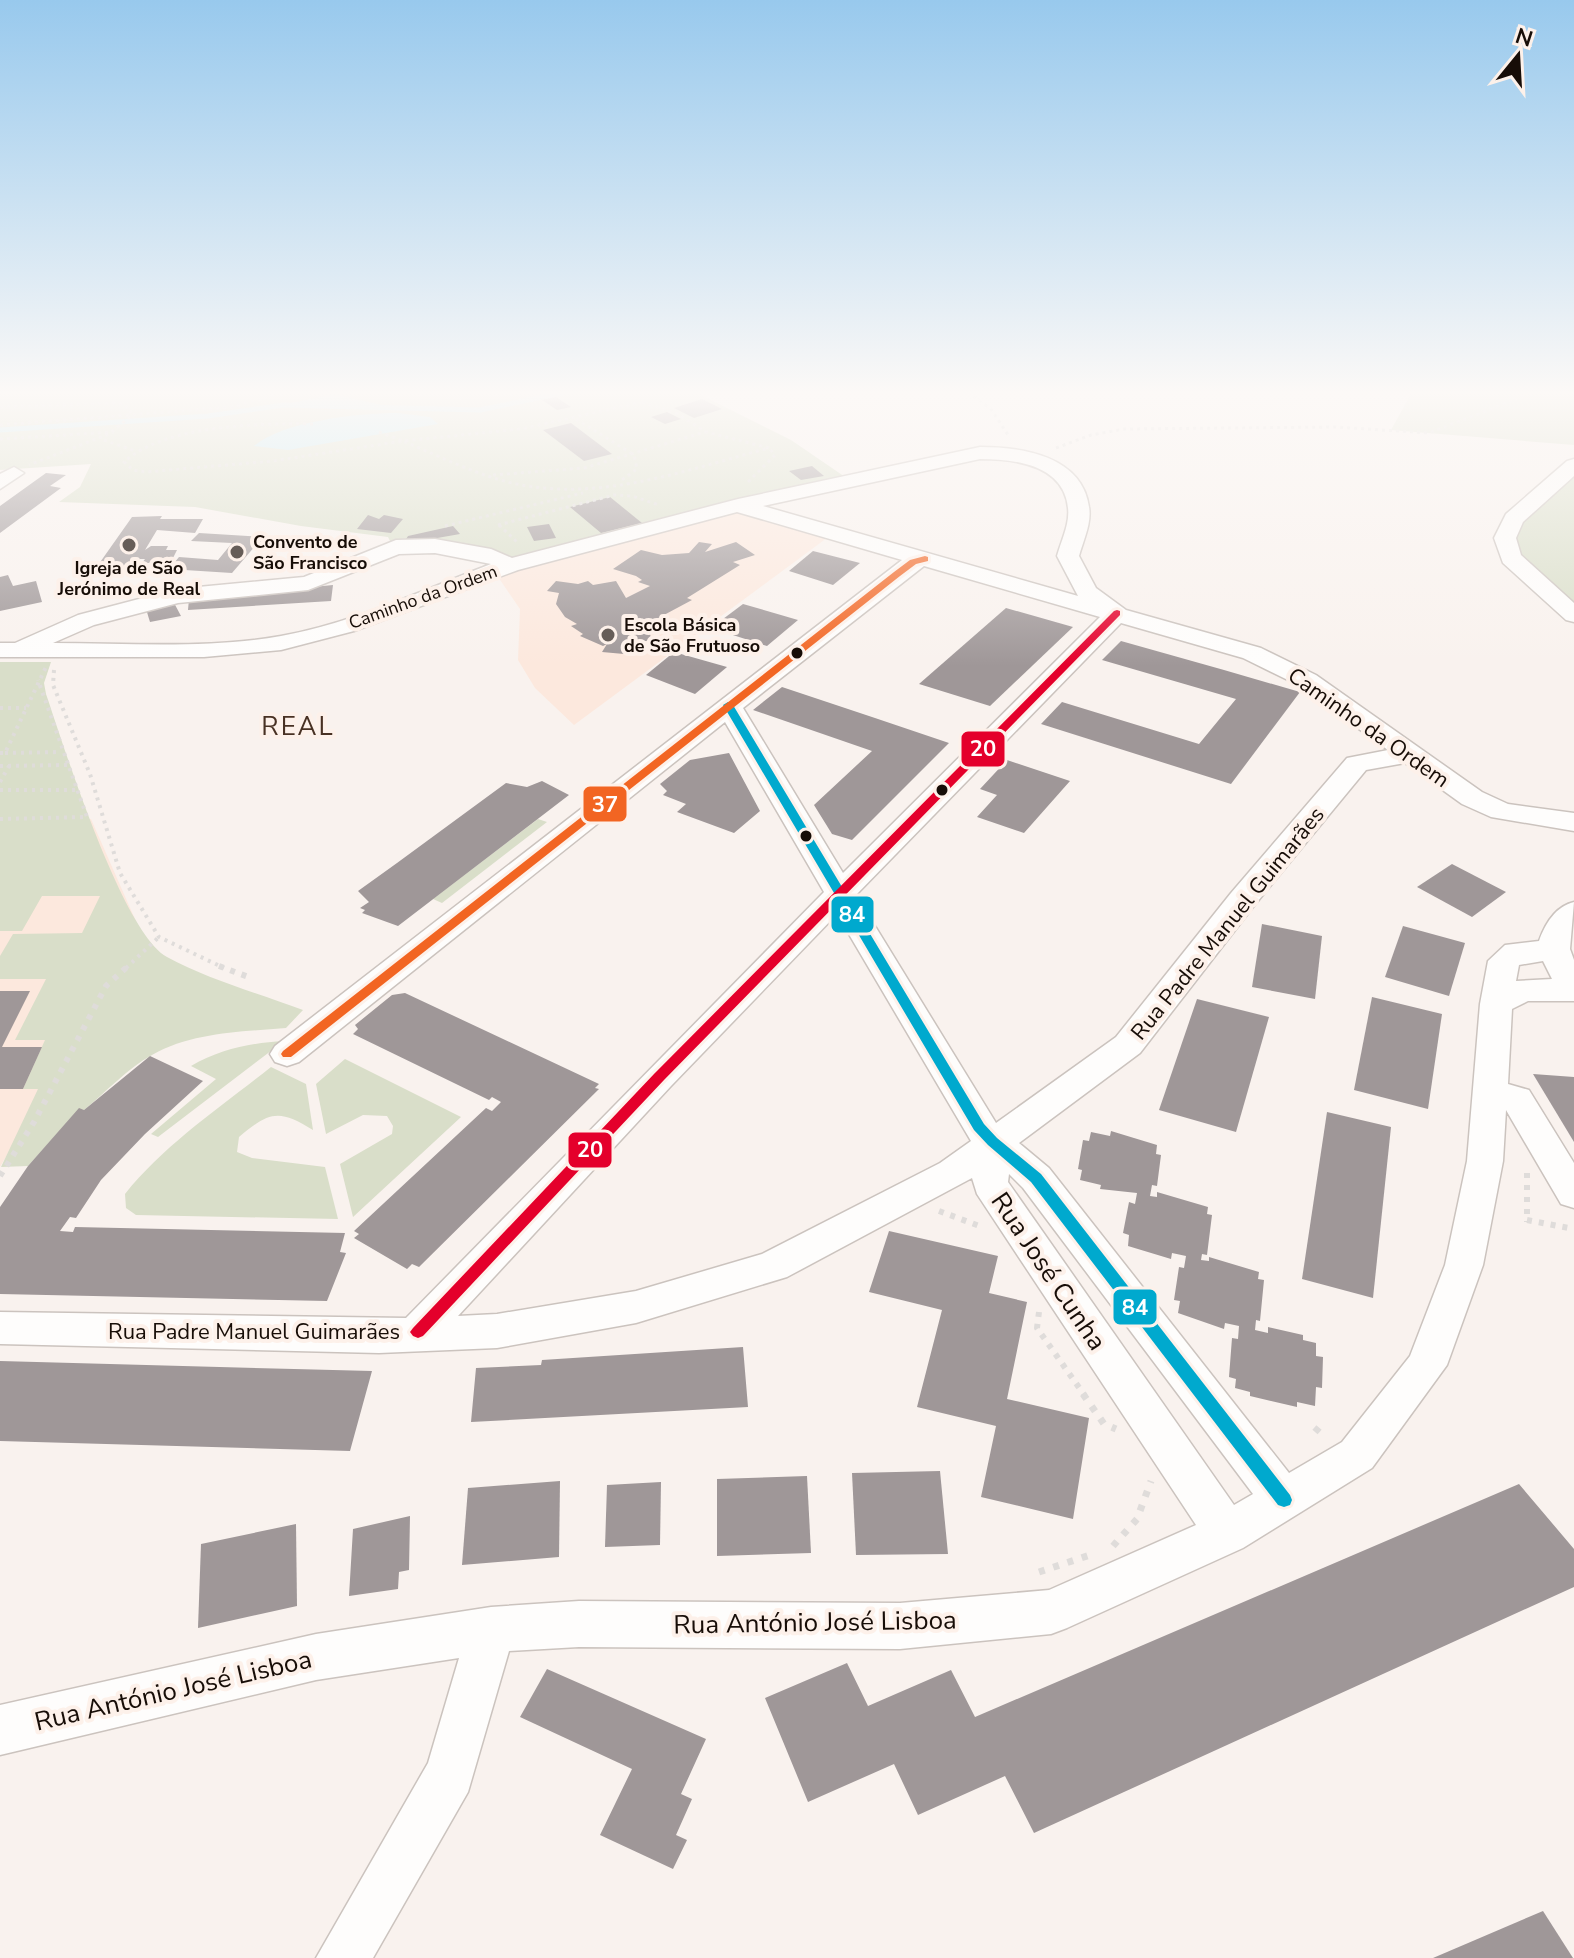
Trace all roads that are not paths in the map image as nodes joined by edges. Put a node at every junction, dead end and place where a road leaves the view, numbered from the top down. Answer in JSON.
{"nodes":[{"id":1,"x":839,"y":483,"type":"edge"},
{"id":2,"x":1069,"y":483,"type":"edge"},
{"id":3,"x":1554,"y":483,"type":"edge"},
{"id":4,"x":738,"y":505,"type":"junction"},
{"id":5,"x":517,"y":557,"type":"junction"},
{"id":6,"x":925,"y":559,"type":"junction"},
{"id":7,"x":1117,"y":613,"type":"junction"},
{"id":8,"x":1574,"y":615,"type":"edge"},
{"id":9,"x":17,"y":655,"type":"edge"},
{"id":10,"x":728,"y":705,"type":"junction"},
{"id":11,"x":1348,"y":711,"type":"junction"},
{"id":12,"x":1409,"y":754,"type":"junction"},
{"id":13,"x":1357,"y":764,"type":"junction"},
{"id":14,"x":1574,"y":822,"type":"edge"},
{"id":15,"x":841,"y":894,"type":"junction"},
{"id":16,"x":1574,"y":911,"type":"edge"},
{"id":17,"x":1552,"y":950,"type":"junction"},
{"id":18,"x":1574,"y":989,"type":"edge"},
{"id":19,"x":1496,"y":1004,"type":"junction"},
{"id":20,"x":287,"y":1054,"type":"dead end"},
{"id":21,"x":1489,"y":1092,"type":"junction"},
{"id":22,"x":993,"y":1145,"type":"junction"},
{"id":23,"x":1574,"y":1194,"type":"edge"},
{"id":24,"x":0,"y":1328,"type":"edge"},
{"id":25,"x":418,"y":1332,"type":"junction"},
{"id":26,"x":1284,"y":1500,"type":"junction"},
{"id":27,"x":1227,"y":1533,"type":"junction"},
{"id":28,"x":491,"y":1630,"type":"junction"},
{"id":29,"x":0,"y":1730,"type":"edge"},
{"id":30,"x":343,"y":1958,"type":"edge"}],
"edges":[{"from":1,"to":4,"type":"street","name":"Caminho da Ordem"},
{"from":2,"to":7,"type":"street","name":"Caminho da Ordem"},
{"from":3,"to":8,"type":"street"},
{"from":4,"to":5,"type":"street"},
{"from":4,"to":6,"type":"street","name":"Caminho da Ordem"},
{"from":5,"to":9,"type":"street","name":"Caminho da Ordem"},
{"from":5,"to":9,"type":"street","name":"Caminho da Ordem"},
{"from":6,"to":7,"type":"street","name":"Caminho da Ordem"},
{"from":6,"to":10,"type":"street"},
{"from":7,"to":11,"type":"street","name":"Caminho da Ordem"},
{"from":7,"to":15,"type":"street"},
{"from":10,"to":15,"type":"street"},
{"from":10,"to":20,"type":"street"},
{"from":11,"to":12,"type":"street","name":"Caminho da Ordem"},
{"from":11,"to":13,"type":"street"},
{"from":12,"to":13,"type":"street"},
{"from":12,"to":14,"type":"street","name":"Caminho da Ordem"},
{"from":13,"to":22,"type":"street","name":"Rua Padre Manuel Guimarães"},
{"from":15,"to":22,"type":"street"},
{"from":15,"to":25,"type":"street"},
{"from":16,"to":17,"type":"street"},
{"from":17,"to":18,"type":"street"},
{"from":17,"to":19,"type":"street","name":"Rua António José Lisboa"},
{"from":18,"to":19,"type":"street"},
{"from":19,"to":21,"type":"street","name":"Rua António José Lisboa"},
{"from":21,"to":23,"type":"street"},
{"from":21,"to":26,"type":"street","name":"Rua António José Lisboa"},
{"from":22,"to":25,"type":"street","name":"Rua Padre Manuel Guimarães"},
{"from":22,"to":26,"type":"street","name":"Rua José Cunha"},
{"from":22,"to":27,"type":"street","name":"Rua José Cunha"},
{"from":24,"to":25,"type":"street","name":"Rua Padre Manuel Guimarães"},
{"from":26,"to":27,"type":"street","name":"Rua António José Lisboa"},
{"from":27,"to":28,"type":"street","name":"Rua António José Lisboa"},
{"from":28,"to":29,"type":"street","name":"Rua António José Lisboa"},
{"from":28,"to":30,"type":"street"}]}
